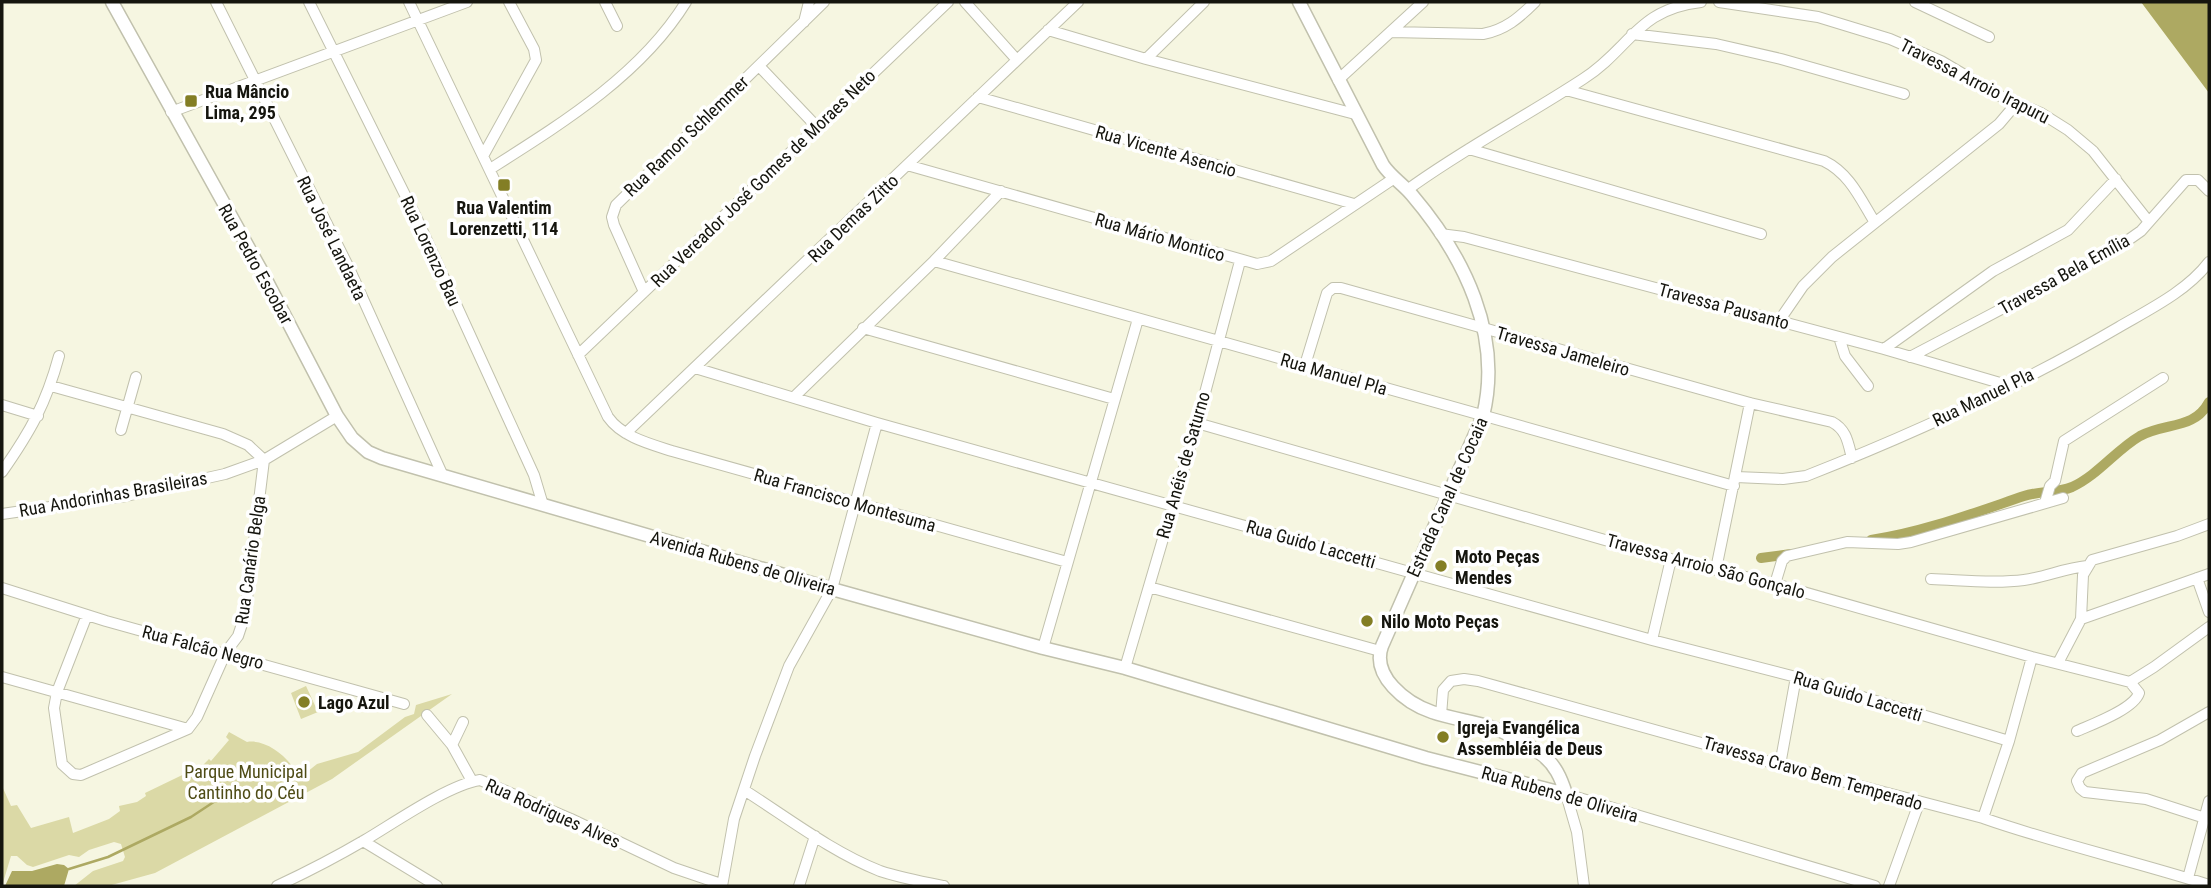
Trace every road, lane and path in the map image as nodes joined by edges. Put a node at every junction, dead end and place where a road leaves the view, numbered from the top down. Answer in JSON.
{"nodes":[{"id":1,"x":112,"y":2,"type":"edge"},
{"id":2,"x":216,"y":2,"type":"edge"},
{"id":3,"x":309,"y":2,"type":"edge"},
{"id":4,"x":409,"y":2,"type":"edge"},
{"id":5,"x":467,"y":2,"type":"edge"},
{"id":6,"x":509,"y":2,"type":"edge"},
{"id":7,"x":605,"y":2,"type":"edge"},
{"id":8,"x":687,"y":2,"type":"edge"},
{"id":9,"x":809,"y":2,"type":"edge"},
{"id":10,"x":824,"y":2,"type":"edge"},
{"id":11,"x":948,"y":2,"type":"edge"},
{"id":12,"x":965,"y":2,"type":"edge"},
{"id":13,"x":1078,"y":2,"type":"edge"},
{"id":14,"x":1204,"y":2,"type":"edge"},
{"id":15,"x":1299,"y":2,"type":"edge"},
{"id":16,"x":1423,"y":2,"type":"edge"},
{"id":17,"x":1535,"y":2,"type":"edge"},
{"id":18,"x":1700,"y":2,"type":"edge"},
{"id":19,"x":1719,"y":2,"type":"edge"},
{"id":20,"x":1915,"y":2,"type":"edge"},
{"id":21,"x":1747,"y":3,"type":"edge"},
{"id":22,"x":418,"y":19,"type":"junction"},
{"id":23,"x":804,"y":22,"type":"junction"},
{"id":24,"x":617,"y":26,"type":"dead end"},
{"id":25,"x":1048,"y":30,"type":"junction"},
{"id":26,"x":1391,"y":32,"type":"junction"},
{"id":27,"x":1632,"y":34,"type":"junction"},
{"id":28,"x":1989,"y":37,"type":"dead end"},
{"id":29,"x":334,"y":50,"type":"junction"},
{"id":30,"x":1146,"y":59,"type":"junction"},
{"id":31,"x":1017,"y":60,"type":"junction"},
{"id":32,"x":759,"y":66,"type":"junction"},
{"id":33,"x":254,"y":80,"type":"junction"},
{"id":34,"x":1338,"y":80,"type":"junction"},
{"id":35,"x":1566,"y":90,"type":"junction"},
{"id":36,"x":1904,"y":94,"type":"dead end"},
{"id":37,"x":978,"y":97,"type":"junction"},
{"id":38,"x":2016,"y":104,"type":"junction"},
{"id":39,"x":172,"y":112,"type":"junction"},
{"id":40,"x":1355,"y":114,"type":"junction"},
{"id":41,"x":817,"y":127,"type":"junction"},
{"id":42,"x":1469,"y":149,"type":"junction"},
{"id":43,"x":484,"y":156,"type":"junction"},
{"id":44,"x":907,"y":165,"type":"junction"},
{"id":45,"x":490,"y":169,"type":"junction"},
{"id":46,"x":1393,"y":179,"type":"junction"},
{"id":47,"x":2116,"y":179,"type":"junction"},
{"id":48,"x":2206,"y":187,"type":"edge"},
{"id":49,"x":1407,"y":190,"type":"junction"},
{"id":50,"x":1001,"y":191,"type":"junction"},
{"id":51,"x":1354,"y":204,"type":"junction"},
{"id":52,"x":1874,"y":221,"type":"junction"},
{"id":53,"x":2149,"y":222,"type":"junction"},
{"id":54,"x":1440,"y":234,"type":"junction"},
{"id":55,"x":1761,"y":234,"type":"dead end"},
{"id":56,"x":934,"y":261,"type":"junction"},
{"id":57,"x":1240,"y":261,"type":"junction"},
{"id":58,"x":2209,"y":262,"type":"edge"},
{"id":59,"x":644,"y":292,"type":"junction"},
{"id":60,"x":1138,"y":319,"type":"junction"},
{"id":61,"x":1779,"y":321,"type":"junction"},
{"id":62,"x":863,"y":328,"type":"junction"},
{"id":63,"x":1483,"y":329,"type":"junction"},
{"id":64,"x":1839,"y":337,"type":"junction"},
{"id":65,"x":1217,"y":340,"type":"junction"},
{"id":66,"x":1884,"y":349,"type":"junction"},
{"id":67,"x":578,"y":355,"type":"junction"},
{"id":68,"x":59,"y":356,"type":"dead end"},
{"id":69,"x":1910,"y":356,"type":"junction"},
{"id":70,"x":1305,"y":365,"type":"junction"},
{"id":71,"x":695,"y":368,"type":"junction"},
{"id":72,"x":136,"y":377,"type":"dead end"},
{"id":73,"x":2163,"y":378,"type":"dead end"},
{"id":74,"x":2007,"y":385,"type":"junction"},
{"id":75,"x":51,"y":386,"type":"junction"},
{"id":76,"x":1868,"y":386,"type":"dead end"},
{"id":77,"x":794,"y":397,"type":"junction"},
{"id":78,"x":1114,"y":399,"type":"junction"},
{"id":79,"x":1750,"y":403,"type":"junction"},
{"id":80,"x":2,"y":405,"type":"edge"},
{"id":81,"x":126,"y":409,"type":"junction"},
{"id":82,"x":38,"y":416,"type":"junction"},
{"id":83,"x":337,"y":416,"type":"junction"},
{"id":84,"x":1483,"y":416,"type":"junction"},
{"id":85,"x":877,"y":423,"type":"junction"},
{"id":86,"x":1197,"y":423,"type":"junction"},
{"id":87,"x":121,"y":430,"type":"dead end"},
{"id":88,"x":626,"y":433,"type":"junction"},
{"id":89,"x":1852,"y":458,"type":"junction"},
{"id":90,"x":264,"y":460,"type":"junction"},
{"id":91,"x":2,"y":472,"type":"edge"},
{"id":92,"x":443,"y":476,"type":"junction"},
{"id":93,"x":1089,"y":482,"type":"junction"},
{"id":94,"x":1735,"y":482,"type":"junction"},
{"id":95,"x":1448,"y":494,"type":"junction"},
{"id":96,"x":2063,"y":498,"type":"dead end"},
{"id":97,"x":2045,"y":502,"type":"junction"},
{"id":98,"x":854,"y":503,"type":"junction"},
{"id":99,"x":543,"y":505,"type":"junction"},
{"id":100,"x":1171,"y":505,"type":"junction"},
{"id":101,"x":2,"y":514,"type":"edge"},
{"id":102,"x":2209,"y":524,"type":"edge"},
{"id":103,"x":1671,"y":559,"type":"junction"},
{"id":104,"x":1067,"y":562,"type":"junction"},
{"id":105,"x":2087,"y":566,"type":"junction"},
{"id":106,"x":1716,"y":569,"type":"junction"},
{"id":107,"x":1414,"y":573,"type":"junction"},
{"id":108,"x":2209,"y":574,"type":"edge"},
{"id":109,"x":2197,"y":578,"type":"junction"},
{"id":110,"x":1931,"y":579,"type":"dead end"},
{"id":111,"x":1775,"y":584,"type":"junction"},
{"id":112,"x":1149,"y":587,"type":"junction"},
{"id":113,"x":2,"y":588,"type":"edge"},
{"id":114,"x":832,"y":589,"type":"junction"},
{"id":115,"x":2209,"y":612,"type":"edge"},
{"id":116,"x":86,"y":615,"type":"junction"},
{"id":117,"x":2081,"y":619,"type":"junction"},
{"id":118,"x":2209,"y":627,"type":"edge"},
{"id":119,"x":1652,"y":640,"type":"junction"},
{"id":120,"x":1043,"y":648,"type":"junction"},
{"id":121,"x":1380,"y":651,"type":"junction"},
{"id":122,"x":226,"y":652,"type":"junction"},
{"id":123,"x":2032,"y":657,"type":"junction"},
{"id":124,"x":2058,"y":663,"type":"junction"},
{"id":125,"x":1125,"y":668,"type":"junction"},
{"id":126,"x":2,"y":677,"type":"edge"},
{"id":127,"x":1796,"y":677,"type":"junction"},
{"id":128,"x":2130,"y":682,"type":"junction"},
{"id":129,"x":57,"y":692,"type":"junction"},
{"id":130,"x":404,"y":704,"type":"dead end"},
{"id":131,"x":2209,"y":712,"type":"edge"},
{"id":132,"x":427,"y":715,"type":"dead end"},
{"id":133,"x":1441,"y":715,"type":"junction"},
{"id":134,"x":463,"y":722,"type":"dead end"},
{"id":135,"x":188,"y":729,"type":"junction"},
{"id":136,"x":2077,"y":731,"type":"dead end"},
{"id":137,"x":2009,"y":741,"type":"junction"},
{"id":138,"x":452,"y":745,"type":"junction"},
{"id":139,"x":1780,"y":765,"type":"junction"},
{"id":140,"x":472,"y":781,"type":"junction"},
{"id":141,"x":744,"y":790,"type":"junction"},
{"id":142,"x":1566,"y":794,"type":"junction"},
{"id":143,"x":2209,"y":801,"type":"edge"},
{"id":144,"x":1919,"y":803,"type":"junction"},
{"id":145,"x":1983,"y":818,"type":"junction"},
{"id":146,"x":2204,"y":818,"type":"junction"},
{"id":147,"x":815,"y":836,"type":"junction"},
{"id":148,"x":363,"y":841,"type":"junction"},
{"id":149,"x":2188,"y":878,"type":"junction"},
{"id":150,"x":722,"y":885,"type":"edge"},
{"id":151,"x":2209,"y":885,"type":"edge"},
{"id":152,"x":277,"y":886,"type":"edge"},
{"id":153,"x":437,"y":886,"type":"edge"},
{"id":154,"x":799,"y":886,"type":"edge"},
{"id":155,"x":944,"y":886,"type":"edge"},
{"id":156,"x":1584,"y":886,"type":"edge"},
{"id":157,"x":1875,"y":886,"type":"edge"},
{"id":158,"x":1889,"y":886,"type":"edge"}],
"edges":[{"from":1,"to":39,"type":"main road","name":"Rua Pedro Escobar"},
{"from":2,"to":33,"type":"street","name":"Rua José Landaeta"},
{"from":3,"to":29,"type":"street","name":"Rua Lorenzo Bau"},
{"from":4,"to":22,"type":"street"},
{"from":5,"to":22,"type":"street"},
{"from":6,"to":43,"type":"street"},
{"from":7,"to":24,"type":"street"},
{"from":8,"to":45,"type":"street"},
{"from":9,"to":23,"type":"street"},
{"from":10,"to":23,"type":"street","name":"Rua Ramon Schlemmer"},
{"from":11,"to":41,"type":"street","name":"Rua Vereador José Gomes de Moraes Neto"},
{"from":12,"to":31,"type":"street"},
{"from":13,"to":25,"type":"street","name":"Rua Demas Zitto"},
{"from":14,"to":30,"type":"street"},
{"from":15,"to":34,"type":"main road","name":"Estrada Canal de Cocaia"},
{"from":16,"to":26,"type":"street"},
{"from":17,"to":26,"type":"street"},
{"from":18,"to":27,"type":"street"},
{"from":19,"to":21,"type":"street","name":"Travessa Arroio Irapuru"},
{"from":20,"to":28,"type":"street"},
{"from":21,"to":38,"type":"street","name":"Travessa Arroio Irapuru"},
{"from":22,"to":29,"type":"street"},
{"from":22,"to":43,"type":"street"},
{"from":23,"to":32,"type":"street","name":"Rua Ramon Schlemmer"},
{"from":25,"to":30,"type":"street"},
{"from":25,"to":31,"type":"street","name":"Rua Demas Zitto"},
{"from":26,"to":34,"type":"street"},
{"from":27,"to":35,"type":"street"},
{"from":27,"to":36,"type":"street"},
{"from":29,"to":33,"type":"street"},
{"from":29,"to":99,"type":"street","name":"Rua Lorenzo Bau"},
{"from":30,"to":40,"type":"street"},
{"from":31,"to":37,"type":"street","name":"Rua Demas Zitto"},
{"from":32,"to":41,"type":"street"},
{"from":32,"to":59,"type":"street","name":"Rua Ramon Schlemmer"},
{"from":33,"to":39,"type":"street"},
{"from":33,"to":92,"type":"street","name":"Rua José Landaeta"},
{"from":34,"to":40,"type":"main road","name":"Estrada Canal de Cocaia"},
{"from":35,"to":42,"type":"street"},
{"from":35,"to":52,"type":"street"},
{"from":37,"to":44,"type":"street","name":"Rua Demas Zitto"},
{"from":37,"to":51,"type":"street","name":"Rua Vicente Asencio"},
{"from":38,"to":47,"type":"street","name":"Travessa Arroio Irapuru"},
{"from":38,"to":52,"type":"street"},
{"from":39,"to":83,"type":"main road","name":"Rua Pedro Escobar"},
{"from":40,"to":46,"type":"main road","name":"Estrada Canal de Cocaia"},
{"from":41,"to":59,"type":"street","name":"Rua Vereador José Gomes de Moraes Neto"},
{"from":42,"to":49,"type":"street"},
{"from":42,"to":55,"type":"street"},
{"from":43,"to":45,"type":"street"},
{"from":44,"to":50,"type":"street","name":"Rua Mário Montico"},
{"from":44,"to":71,"type":"street","name":"Rua Demas Zitto"},
{"from":45,"to":67,"type":"street"},
{"from":46,"to":49,"type":"main road","name":"Estrada Canal de Cocaia"},
{"from":46,"to":51,"type":"street","name":"Rua Mário Montico"},
{"from":47,"to":53,"type":"street","name":"Travessa Arroio Irapuru"},
{"from":47,"to":66,"type":"street"},
{"from":48,"to":53,"type":"street","name":"Travessa Bela Emília"},
{"from":49,"to":54,"type":"main road","name":"Estrada Canal de Cocaia"},
{"from":50,"to":56,"type":"street"},
{"from":50,"to":57,"type":"street","name":"Rua Mário Montico"},
{"from":51,"to":57,"type":"street","name":"Rua Mário Montico"},
{"from":52,"to":61,"type":"street"},
{"from":53,"to":69,"type":"street","name":"Travessa Bela Emília"},
{"from":54,"to":61,"type":"street","name":"Travessa Pausanto"},
{"from":54,"to":63,"type":"main road","name":"Estrada Canal de Cocaia"},
{"from":56,"to":60,"type":"street","name":"Rua Manuel Pla"},
{"from":56,"to":62,"type":"street"},
{"from":57,"to":65,"type":"street","name":"Rua Anéis de Saturno"},
{"from":58,"to":74,"type":"street","name":"Rua Manuel Pla"},
{"from":59,"to":67,"type":"street","name":"Rua Vereador José Gomes de Moraes Neto"},
{"from":60,"to":65,"type":"street","name":"Rua Manuel Pla"},
{"from":60,"to":78,"type":"street"},
{"from":61,"to":64,"type":"street","name":"Travessa Pausanto"},
{"from":62,"to":77,"type":"street"},
{"from":62,"to":78,"type":"street"},
{"from":63,"to":70,"type":"street","name":"Travessa Jameleiro"},
{"from":63,"to":79,"type":"street","name":"Travessa Jameleiro"},
{"from":63,"to":84,"type":"main road","name":"Estrada Canal de Cocaia"},
{"from":64,"to":66,"type":"street","name":"Travessa Pausanto"},
{"from":64,"to":76,"type":"street"},
{"from":65,"to":70,"type":"street","name":"Rua Manuel Pla"},
{"from":65,"to":86,"type":"street","name":"Rua Anéis de Saturno"},
{"from":66,"to":69,"type":"street","name":"Travessa Pausanto"},
{"from":67,"to":88,"type":"street"},
{"from":68,"to":75,"type":"street"},
{"from":69,"to":74,"type":"street","name":"Travessa Pausanto"},
{"from":70,"to":84,"type":"street","name":"Rua Manuel Pla"},
{"from":71,"to":77,"type":"street","name":"Rua Guido Laccetti"},
{"from":71,"to":88,"type":"street","name":"Rua Demas Zitto"},
{"from":72,"to":81,"type":"street"},
{"from":73,"to":97,"type":"street"},
{"from":74,"to":89,"type":"street","name":"Rua Manuel Pla"},
{"from":75,"to":81,"type":"street"},
{"from":75,"to":82,"type":"street"},
{"from":77,"to":85,"type":"street","name":"Rua Guido Laccetti"},
{"from":78,"to":93,"type":"street"},
{"from":79,"to":89,"type":"street","name":"Travessa Jameleiro"},
{"from":79,"to":94,"type":"street"},
{"from":80,"to":82,"type":"street"},
{"from":81,"to":87,"type":"street"},
{"from":81,"to":90,"type":"street"},
{"from":82,"to":91,"type":"street"},
{"from":83,"to":90,"type":"street","name":"Rua Andorinhas Brasileiras"},
{"from":83,"to":92,"type":"main road","name":"Rua Pedro Escobar"},
{"from":84,"to":94,"type":"street","name":"Rua Manuel Pla"},
{"from":84,"to":95,"type":"main road","name":"Estrada Canal de Cocaia"},
{"from":85,"to":93,"type":"street","name":"Rua Guido Laccetti"},
{"from":85,"to":98,"type":"street"},
{"from":86,"to":95,"type":"street","name":"Travessa Arroio São Gonçalo"},
{"from":86,"to":100,"type":"street","name":"Rua Anéis de Saturno"},
{"from":88,"to":98,"type":"street","name":"Rua Francisco Montesuma"},
{"from":89,"to":94,"type":"street","name":"Rua Manuel Pla"},
{"from":90,"to":101,"type":"street","name":"Rua Andorinhas Brasileiras"},
{"from":90,"to":122,"type":"street","name":"Rua Canário Belga"},
{"from":92,"to":99,"type":"main road","name":"Avenida Rubens de Oliveira"},
{"from":93,"to":100,"type":"street","name":"Rua Guido Laccetti"},
{"from":93,"to":104,"type":"street"},
{"from":94,"to":106,"type":"street"},
{"from":95,"to":103,"type":"street","name":"Travessa Arroio São Gonçalo"},
{"from":95,"to":107,"type":"main road","name":"Estrada Canal de Cocaia"},
{"from":96,"to":97,"type":"street"},
{"from":97,"to":111,"type":"street"},
{"from":98,"to":104,"type":"street","name":"Rua Francisco Montesuma"},
{"from":98,"to":114,"type":"street"},
{"from":99,"to":114,"type":"main road","name":"Avenida Rubens de Oliveira"},
{"from":100,"to":107,"type":"street","name":"Rua Guido Laccetti"},
{"from":100,"to":112,"type":"street","name":"Rua Anéis de Saturno"},
{"from":102,"to":105,"type":"street"},
{"from":103,"to":106,"type":"street","name":"Travessa Arroio São Gonçalo"},
{"from":103,"to":119,"type":"street"},
{"from":104,"to":120,"type":"street"},
{"from":105,"to":110,"type":"street"},
{"from":105,"to":117,"type":"street"},
{"from":106,"to":111,"type":"street","name":"Travessa Arroio São Gonçalo"},
{"from":107,"to":119,"type":"street","name":"Rua Guido Laccetti"},
{"from":107,"to":121,"type":"main road","name":"Estrada Canal de Cocaia"},
{"from":108,"to":109,"type":"street"},
{"from":109,"to":115,"type":"street"},
{"from":109,"to":117,"type":"street"},
{"from":111,"to":123,"type":"street","name":"Travessa Arroio São Gonçalo"},
{"from":112,"to":121,"type":"street"},
{"from":112,"to":125,"type":"street","name":"Rua Anéis de Saturno"},
{"from":113,"to":116,"type":"street","name":"Rua Falcão Negro"},
{"from":114,"to":120,"type":"main road","name":"Avenida Rubens de Oliveira"},
{"from":114,"to":141,"type":"street"},
{"from":116,"to":122,"type":"street","name":"Rua Falcão Negro"},
{"from":116,"to":129,"type":"street"},
{"from":117,"to":124,"type":"street"},
{"from":118,"to":128,"type":"street"},
{"from":119,"to":127,"type":"street","name":"Rua Guido Laccetti"},
{"from":120,"to":125,"type":"main road","name":"Rua Rubens de Oliveira"},
{"from":121,"to":133,"type":"main road"},
{"from":122,"to":130,"type":"street","name":"Rua Falcão Negro"},
{"from":122,"to":135,"type":"street","name":"Rua Canário Belga"},
{"from":123,"to":124,"type":"street","name":"Travessa Arroio São Gonçalo"},
{"from":123,"to":137,"type":"street"},
{"from":124,"to":128,"type":"street","name":"Travessa Arroio São Gonçalo"},
{"from":125,"to":142,"type":"main road","name":"Rua Rubens de Oliveira"},
{"from":126,"to":129,"type":"street"},
{"from":127,"to":137,"type":"street","name":"Rua Guido Laccetti"},
{"from":127,"to":139,"type":"street"},
{"from":128,"to":136,"type":"street"},
{"from":129,"to":135,"type":"street"},
{"from":129,"to":135,"type":"street"},
{"from":131,"to":146,"type":"street"},
{"from":132,"to":138,"type":"street"},
{"from":133,"to":139,"type":"street","name":"Travessa Cravo Bem Temperado"},
{"from":133,"to":142,"type":"main road"},
{"from":134,"to":138,"type":"street"},
{"from":137,"to":145,"type":"street"},
{"from":138,"to":140,"type":"street"},
{"from":139,"to":144,"type":"street","name":"Travessa Cravo Bem Temperado"},
{"from":140,"to":148,"type":"street","name":"Rua Rodrigues Alves"},
{"from":140,"to":150,"type":"street","name":"Rua Rodrigues Alves"},
{"from":141,"to":147,"type":"street"},
{"from":141,"to":150,"type":"street"},
{"from":142,"to":156,"type":"street"},
{"from":142,"to":157,"type":"street","name":"Rua Rubens de Oliveira"},
{"from":143,"to":146,"type":"street"},
{"from":144,"to":145,"type":"street","name":"Travessa Cravo Bem Temperado"},
{"from":144,"to":158,"type":"street"},
{"from":145,"to":149,"type":"street","name":"Travessa Cravo Bem Temperado"},
{"from":146,"to":149,"type":"street"},
{"from":147,"to":154,"type":"street"},
{"from":147,"to":155,"type":"street"},
{"from":148,"to":152,"type":"street","name":"Rua Rodrigues Alves"},
{"from":148,"to":153,"type":"street"},
{"from":149,"to":151,"type":"street","name":"Travessa Cravo Bem Temperado"}]}
